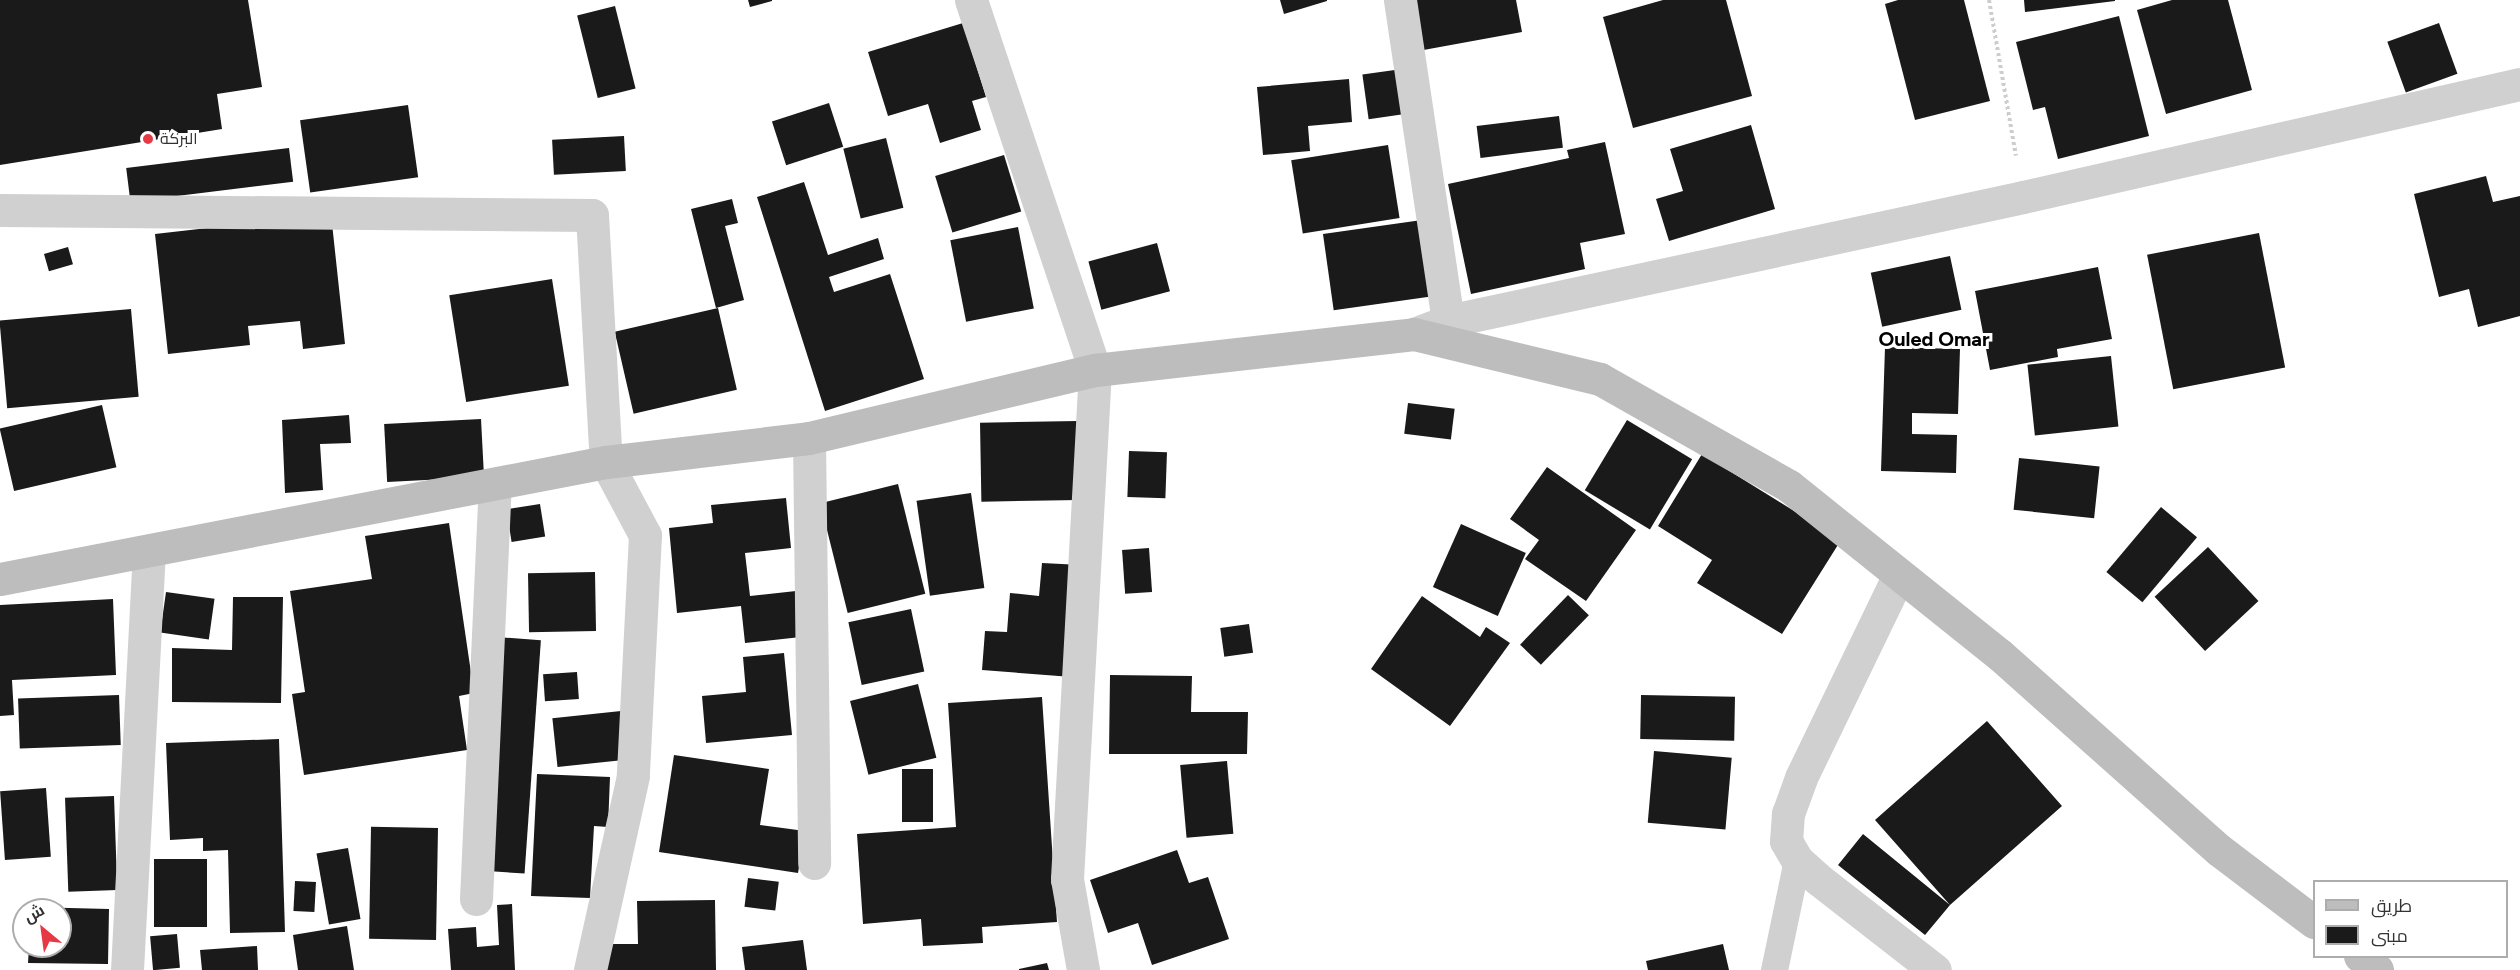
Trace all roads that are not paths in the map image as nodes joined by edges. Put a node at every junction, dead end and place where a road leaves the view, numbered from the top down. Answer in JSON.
{"nodes":[{"id":1,"x":971,"y":0,"type":"edge"},
{"id":2,"x":1400,"y":0,"type":"edge"},
{"id":3,"x":2520,"y":84,"type":"edge"},
{"id":4,"x":0,"y":210,"type":"edge"},
{"id":5,"x":1448,"y":321,"type":"junction"},
{"id":6,"x":1414,"y":334,"type":"junction"},
{"id":7,"x":1095,"y":370,"type":"junction"},
{"id":8,"x":809,"y":438,"type":"junction"},
{"id":9,"x":606,"y":462,"type":"junction"},
{"id":10,"x":495,"y":484,"type":"junction"},
{"id":11,"x":148,"y":550,"type":"junction"},
{"id":12,"x":1898,"y":577,"type":"junction"},
{"id":13,"x":0,"y":579,"type":"edge"},
{"id":14,"x":1797,"y":860,"type":"junction"},
{"id":15,"x":814,"y":863,"type":"dead end"},
{"id":16,"x":477,"y":899,"type":"dead end"},
{"id":17,"x":2313,"y":921,"type":"edge"},
{"id":18,"x":2361,"y":958,"type":"edge"},
{"id":19,"x":127,"y":970,"type":"edge"},
{"id":20,"x":590,"y":970,"type":"edge"},
{"id":21,"x":1083,"y":970,"type":"edge"},
{"id":22,"x":1774,"y":970,"type":"edge"},
{"id":23,"x":1935,"y":970,"type":"edge"},
{"id":24,"x":2377,"y":970,"type":"edge"}],
"edges":[{"from":1,"to":7,"type":"street"},
{"from":2,"to":5,"type":"street"},
{"from":3,"to":5,"type":"street"},
{"from":4,"to":9,"type":"street"},
{"from":5,"to":6,"type":"street"},
{"from":6,"to":7,"type":"main road"},
{"from":6,"to":12,"type":"main road"},
{"from":7,"to":8,"type":"main road"},
{"from":7,"to":21,"type":"street"},
{"from":8,"to":9,"type":"main road"},
{"from":8,"to":15,"type":"street"},
{"from":9,"to":10,"type":"main road"},
{"from":9,"to":20,"type":"street"},
{"from":10,"to":11,"type":"main road"},
{"from":10,"to":16,"type":"street"},
{"from":11,"to":13,"type":"main road"},
{"from":11,"to":19,"type":"street"},
{"from":12,"to":14,"type":"street"},
{"from":12,"to":17,"type":"main road"},
{"from":14,"to":22,"type":"lane"},
{"from":14,"to":23,"type":"street"},
{"from":18,"to":24,"type":"main road"}]}
